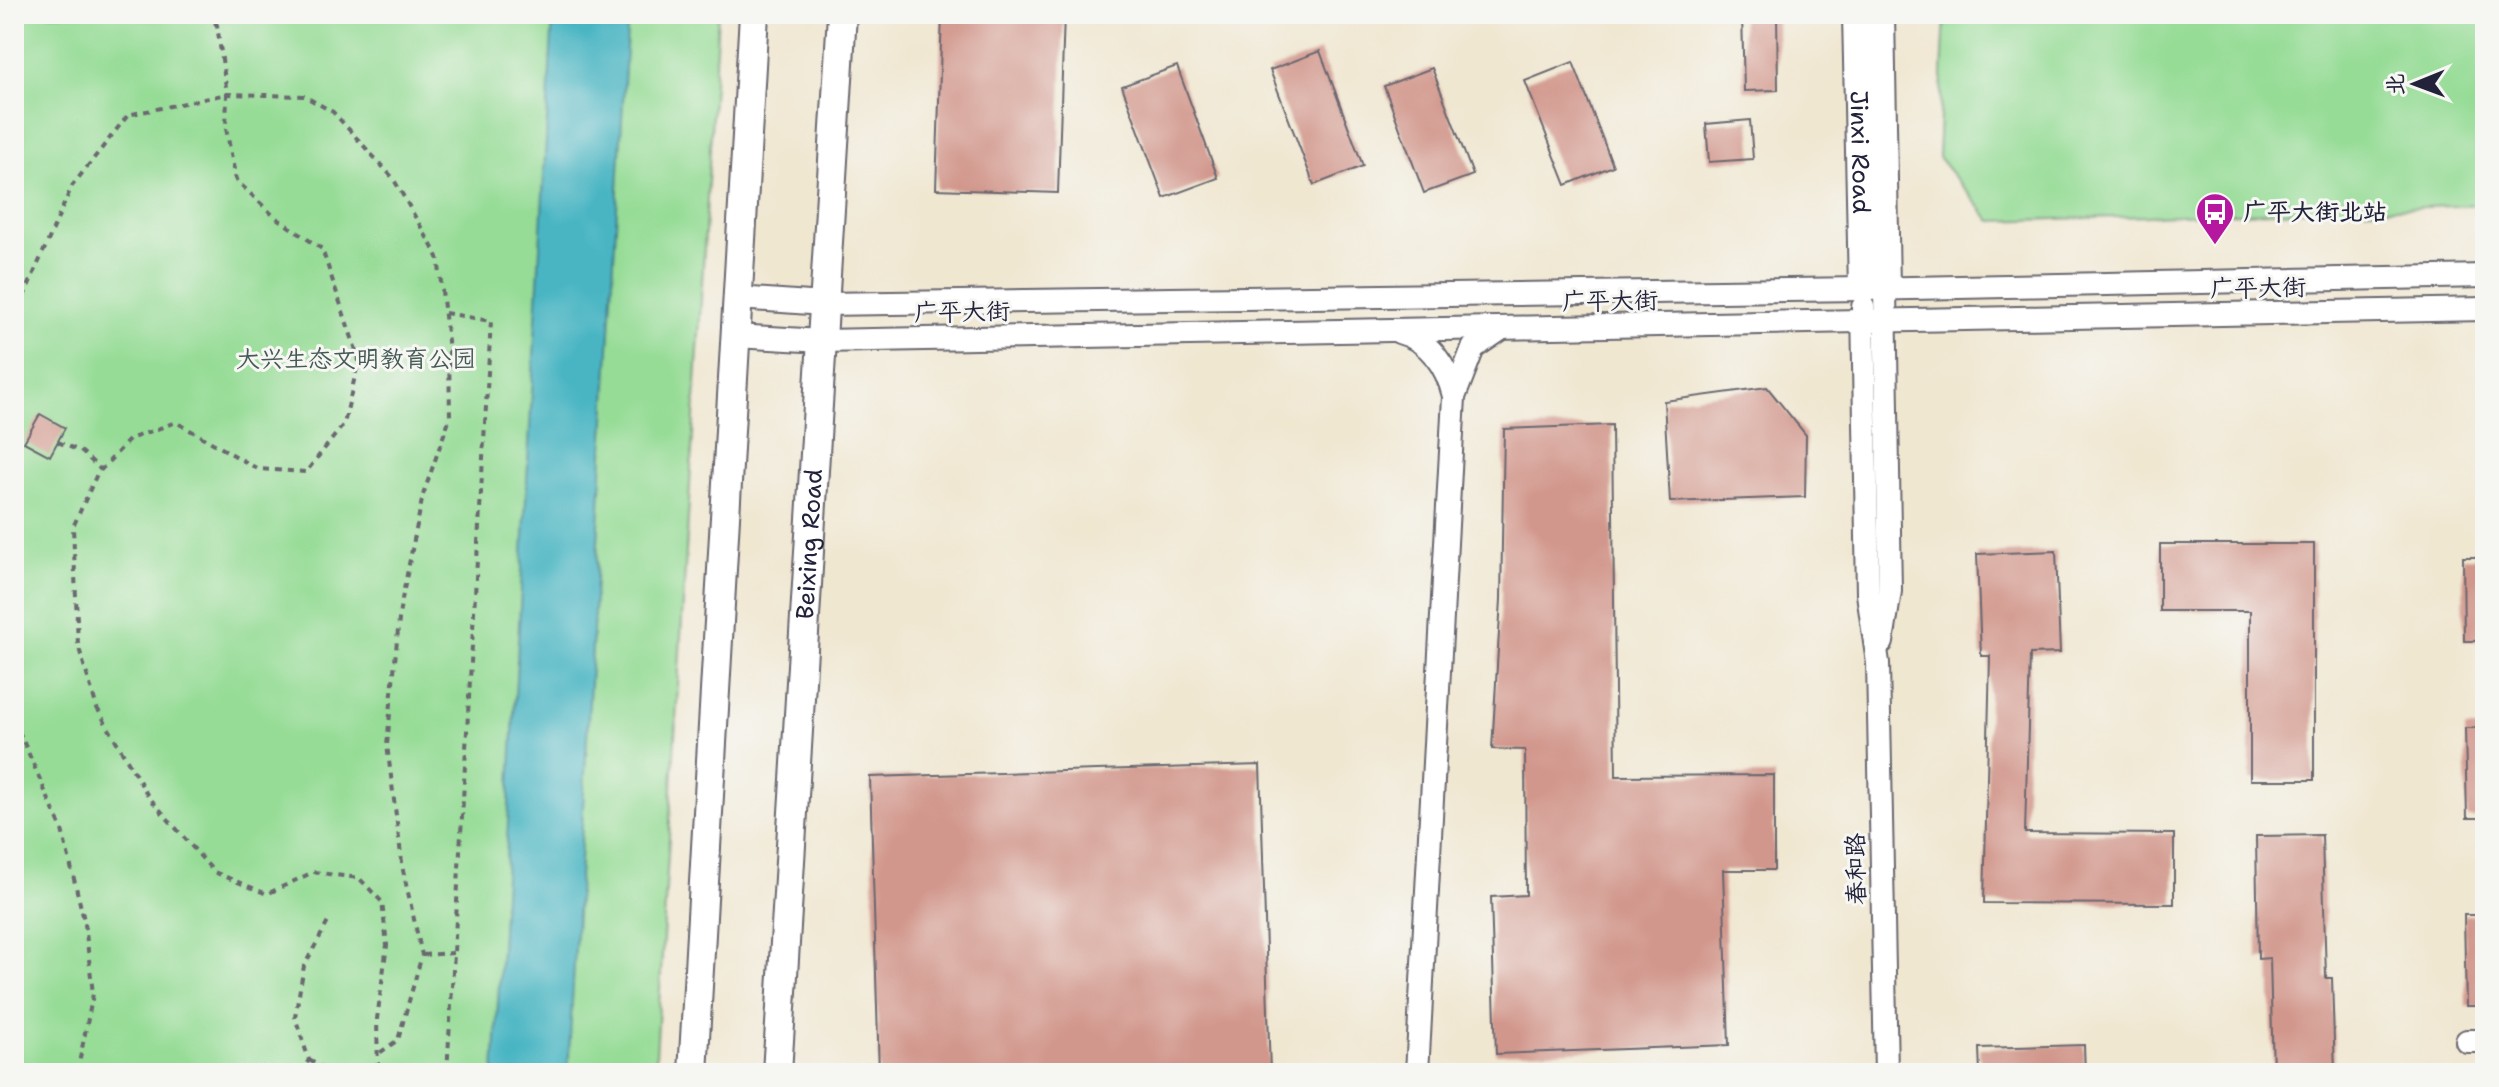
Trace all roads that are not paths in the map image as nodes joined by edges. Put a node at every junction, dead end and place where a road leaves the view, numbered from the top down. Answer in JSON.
{"nodes":[{"id":1,"x":754,"y":14,"type":"edge"},
{"id":2,"x":842,"y":14,"type":"edge"},
{"id":3,"x":1857,"y":14,"type":"edge"},
{"id":4,"x":1880,"y":14,"type":"edge"},
{"id":5,"x":2485,"y":276,"type":"edge"},
{"id":6,"x":1874,"y":289,"type":"junction"},
{"id":7,"x":738,"y":298,"type":"junction"},
{"id":8,"x":824,"y":304,"type":"junction"},
{"id":9,"x":2485,"y":309,"type":"edge"},
{"id":10,"x":1862,"y":321,"type":"junction"},
{"id":11,"x":1886,"y":321,"type":"junction"},
{"id":12,"x":1501,"y":329,"type":"junction"},
{"id":13,"x":1394,"y":331,"type":"junction"},
{"id":14,"x":736,"y":336,"type":"junction"},
{"id":15,"x":822,"y":341,"type":"junction"},
{"id":16,"x":1454,"y":397,"type":"junction"},
{"id":17,"x":1878,"y":663,"type":"junction"},
{"id":18,"x":693,"y":1073,"type":"edge"},
{"id":19,"x":777,"y":1073,"type":"edge"},
{"id":20,"x":1417,"y":1073,"type":"edge"},
{"id":21,"x":1886,"y":1073,"type":"edge"}],
"edges":[{"from":1,"to":7,"type":"main road"},
{"from":2,"to":8,"type":"main road","name":"Beixing Road"},
{"from":3,"to":6,"type":"main road","name":"Jinxi Road"},
{"from":4,"to":6,"type":"main road","name":"Jinxi Road"},
{"from":5,"to":6,"type":"street","name":"广平大街"},
{"from":6,"to":8,"type":"street","name":"广平大街"},
{"from":6,"to":10,"type":"street","name":"春和路"},
{"from":6,"to":11,"type":"street","name":"春和路"},
{"from":7,"to":8,"type":"street","name":"广平大街"},
{"from":7,"to":14,"type":"main road"},
{"from":8,"to":15,"type":"main road","name":"Beixing Road"},
{"from":9,"to":11,"type":"street","name":"广平大街"},
{"from":10,"to":11,"type":"street","name":"广平大街"},
{"from":10,"to":12,"type":"street","name":"广平大街"},
{"from":10,"to":17,"type":"street","name":"春和路"},
{"from":11,"to":17,"type":"street","name":"春和路"},
{"from":12,"to":13,"type":"street","name":"广平大街"},
{"from":12,"to":16,"type":"street"},
{"from":13,"to":15,"type":"street","name":"广平大街"},
{"from":13,"to":16,"type":"street"},
{"from":14,"to":15,"type":"street","name":"广平大街"},
{"from":14,"to":18,"type":"main road"},
{"from":15,"to":19,"type":"main road","name":"Beixing Road"},
{"from":16,"to":20,"type":"street"},
{"from":17,"to":21,"type":"street","name":"春和路"}]}
